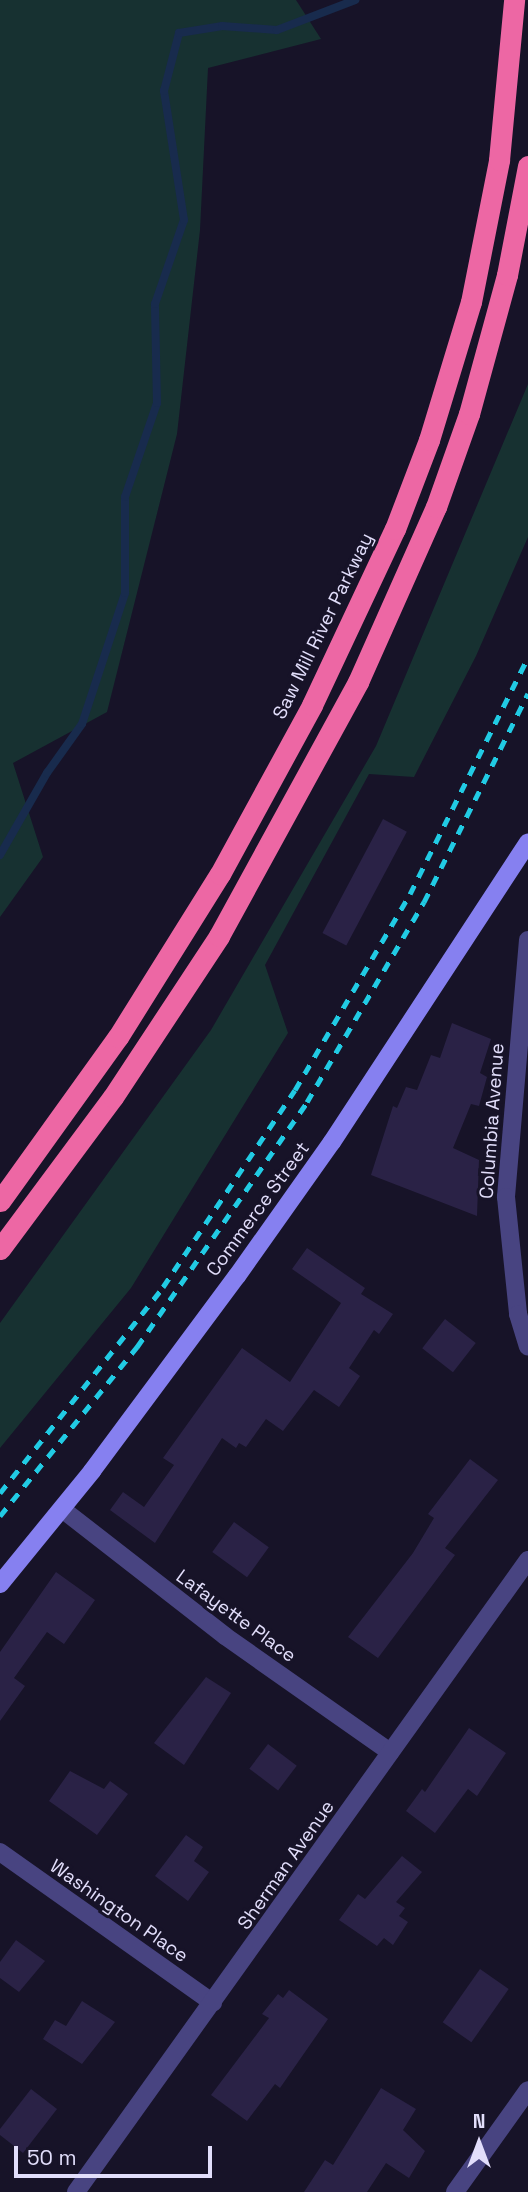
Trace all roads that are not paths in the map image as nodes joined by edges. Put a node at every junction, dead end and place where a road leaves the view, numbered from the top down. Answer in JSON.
{"nodes":[{"id":1,"x":514,"y":0,"type":"edge"},
{"id":2,"x":528,"y":166,"type":"edge"},
{"id":3,"x":528,"y":842,"type":"edge"},
{"id":4,"x":528,"y":940,"type":"edge"},
{"id":5,"x":0,"y":1201,"type":"edge"},
{"id":6,"x":0,"y":1249,"type":"edge"},
{"id":7,"x":528,"y":1346,"type":"edge"},
{"id":8,"x":62,"y":1509,"type":"junction"},
{"id":9,"x":528,"y":1560,"type":"edge"},
{"id":10,"x":0,"y":1584,"type":"edge"},
{"id":11,"x":390,"y":1752,"type":"junction"},
{"id":12,"x":0,"y":1852,"type":"edge"},
{"id":13,"x":213,"y":2004,"type":"junction"},
{"id":14,"x":528,"y":2090,"type":"edge"},
{"id":15,"x":472,"y":2184,"type":"edge"},
{"id":16,"x":76,"y":2192,"type":"edge"},
{"id":17,"x":455,"y":2192,"type":"edge"}],
"edges":[{"from":1,"to":5,"type":"highway","name":"Saw Mill River Parkway"},
{"from":2,"to":6,"type":"highway"},
{"from":3,"to":8,"type":"main road","name":"Commerce Street"},
{"from":4,"to":7,"type":"street","name":"Columbia Avenue"},
{"from":8,"to":10,"type":"main road","name":"Commerce Street"},
{"from":8,"to":11,"type":"street","name":"Lafayette Place"},
{"from":9,"to":11,"type":"street","name":"Sherman Avenue"},
{"from":11,"to":13,"type":"street","name":"Sherman Avenue"},
{"from":12,"to":13,"type":"street","name":"Washington Place"},
{"from":13,"to":16,"type":"street","name":"Sherman Avenue"},
{"from":14,"to":15,"type":"street"},
{"from":15,"to":17,"type":"street"}]}
